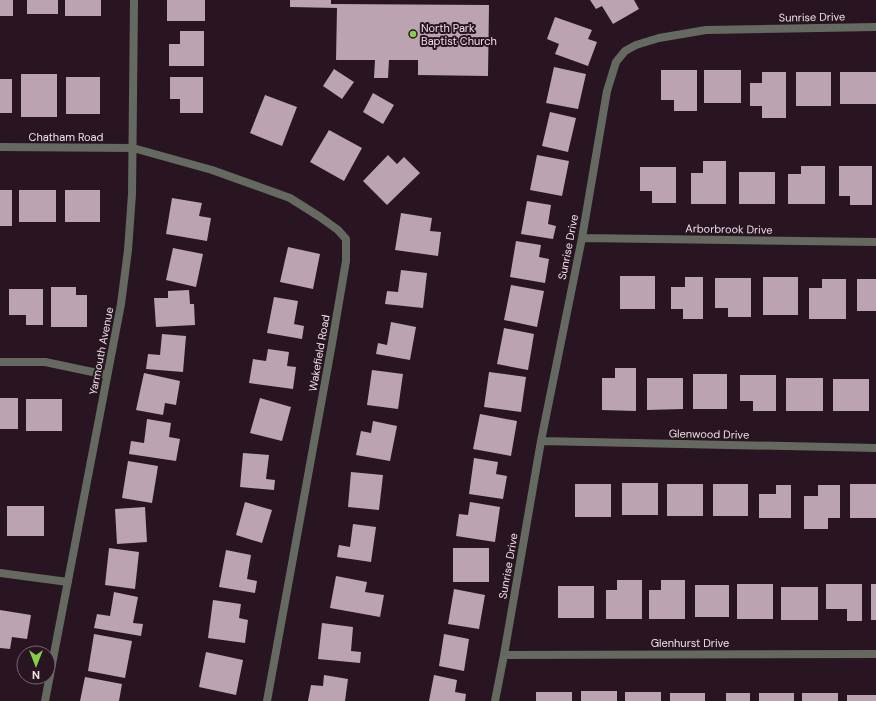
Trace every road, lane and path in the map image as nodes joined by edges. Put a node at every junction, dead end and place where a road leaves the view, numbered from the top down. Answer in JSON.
{"nodes":[{"id":1,"x":134,"y":0,"type":"edge"},
{"id":2,"x":876,"y":27,"type":"edge"},
{"id":3,"x":0,"y":147,"type":"edge"},
{"id":4,"x":133,"y":148,"type":"junction"},
{"id":5,"x":582,"y":238,"type":"junction"},
{"id":6,"x":876,"y":242,"type":"edge"},
{"id":7,"x":0,"y":362,"type":"edge"},
{"id":8,"x":107,"y":375,"type":"junction"},
{"id":9,"x":541,"y":441,"type":"junction"},
{"id":10,"x":876,"y":448,"type":"edge"},
{"id":11,"x":0,"y":573,"type":"edge"},
{"id":12,"x":68,"y":582,"type":"junction"},
{"id":13,"x":504,"y":654,"type":"junction"},
{"id":14,"x":876,"y":654,"type":"edge"},
{"id":15,"x":45,"y":701,"type":"edge"},
{"id":16,"x":267,"y":701,"type":"edge"},
{"id":17,"x":495,"y":701,"type":"edge"}],
"edges":[{"from":1,"to":4,"type":"street","name":"Yarmouth Avenue"},
{"from":2,"to":5,"type":"street","name":"Sunrise Drive"},
{"from":3,"to":4,"type":"street","name":"Chatham Road"},
{"from":4,"to":8,"type":"street","name":"Yarmouth Avenue"},
{"from":4,"to":16,"type":"street","name":"Wakefield Road"},
{"from":5,"to":6,"type":"street","name":"Arborbrook Drive"},
{"from":5,"to":9,"type":"street","name":"Sunrise Drive"},
{"from":7,"to":8,"type":"street"},
{"from":8,"to":12,"type":"street","name":"Yarmouth Avenue"},
{"from":9,"to":10,"type":"street","name":"Glenwood Drive"},
{"from":9,"to":13,"type":"street","name":"Sunrise Drive"},
{"from":11,"to":12,"type":"street"},
{"from":12,"to":15,"type":"street","name":"Yarmouth Avenue"},
{"from":13,"to":14,"type":"street","name":"Glenhurst Drive"},
{"from":13,"to":17,"type":"street","name":"Sunrise Drive"}]}
